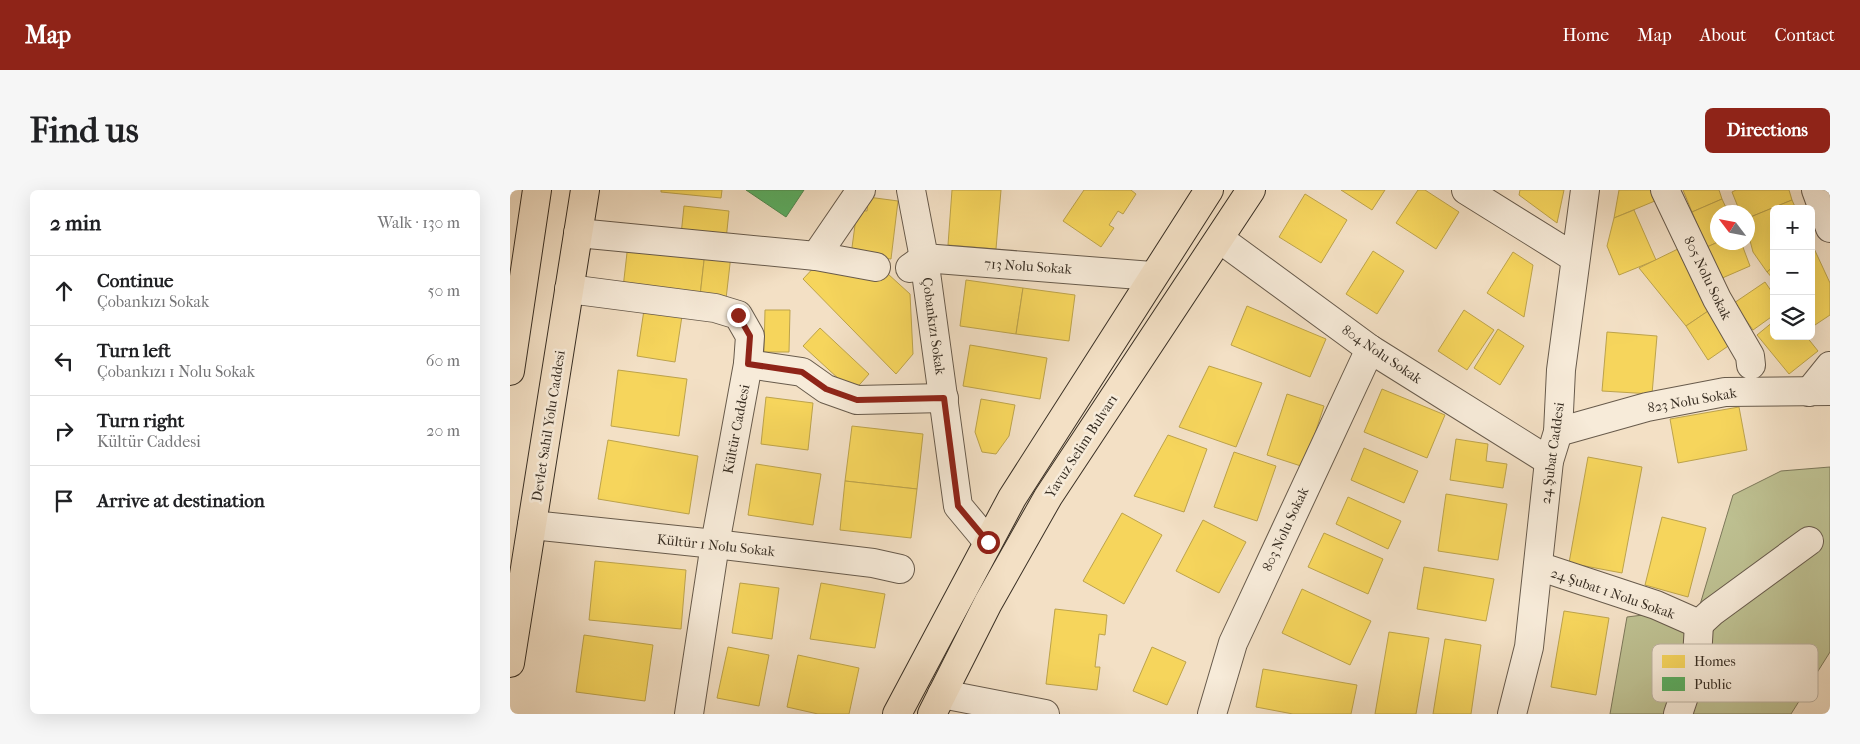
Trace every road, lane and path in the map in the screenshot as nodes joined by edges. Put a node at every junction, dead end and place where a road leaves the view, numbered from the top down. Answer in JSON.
{"nodes":[{"id":1,"x":537,"y":190,"type":"edge"},
{"id":2,"x":585,"y":190,"type":"edge"},
{"id":3,"x":861,"y":190,"type":"edge"},
{"id":4,"x":911,"y":190,"type":"edge"},
{"id":5,"x":1209,"y":190,"type":"edge"},
{"id":6,"x":1251,"y":190,"type":"edge"},
{"id":7,"x":1466,"y":190,"type":"edge"},
{"id":8,"x":1585,"y":190,"type":"edge"},
{"id":9,"x":1665,"y":190,"type":"edge"},
{"id":10,"x":1816,"y":190,"type":"edge"},
{"id":11,"x":1830,"y":228,"type":"edge"},
{"id":12,"x":578,"y":234,"type":"junction"},
{"id":13,"x":1220,"y":239,"type":"junction"},
{"id":14,"x":816,"y":256,"type":"junction"},
{"id":15,"x":1576,"y":258,"type":"junction"},
{"id":16,"x":525,"y":264,"type":"junction"},
{"id":17,"x":916,"y":264,"type":"junction"},
{"id":18,"x":876,"y":267,"type":"dead end"},
{"id":19,"x":1152,"y":276,"type":"junction"},
{"id":20,"x":569,"y":289,"type":"junction"},
{"id":21,"x":510,"y":299,"type":"edge"},
{"id":22,"x":1370,"y":348,"type":"junction"},
{"id":23,"x":748,"y":364,"type":"junction"},
{"id":24,"x":1830,"y":366,"type":"edge"},
{"id":25,"x":510,"y":371,"type":"edge"},
{"id":26,"x":1757,"y":373,"type":"junction"},
{"id":27,"x":1820,"y":392,"type":"edge"},
{"id":28,"x":944,"y":398,"type":"junction"},
{"id":29,"x":1558,"y":432,"type":"junction"},
{"id":30,"x":1549,"y":461,"type":"junction"},
{"id":31,"x":532,"y":525,"type":"junction"},
{"id":32,"x":1809,"y":541,"type":"dead end"},
{"id":33,"x":988,"y":542,"type":"junction"},
{"id":34,"x":715,"y":544,"type":"junction"},
{"id":35,"x":1538,"y":566,"type":"junction"},
{"id":36,"x":900,"y":569,"type":"dead end"},
{"id":37,"x":1699,"y":624,"type":"junction"},
{"id":38,"x":1698,"y":644,"type":"edge"},
{"id":39,"x":510,"y":663,"type":"edge"},
{"id":40,"x":1682,"y":702,"type":"edge"},
{"id":41,"x":937,"y":704,"type":"edge"},
{"id":42,"x":689,"y":714,"type":"edge"},
{"id":43,"x":897,"y":714,"type":"edge"},
{"id":44,"x":1045,"y":714,"type":"edge"},
{"id":45,"x":1212,"y":714,"type":"edge"},
{"id":46,"x":1512,"y":714,"type":"edge"},
{"id":47,"x":1678,"y":714,"type":"edge"}],
"edges":[{"from":1,"to":16,"type":"main road"},
{"from":2,"to":12,"type":"main road","name":"Devlet Sahil Yolu Caddesi"},
{"from":3,"to":14,"type":"street"},
{"from":4,"to":17,"type":"street","name":"Çobankızı Sokak"},
{"from":5,"to":19,"type":"main road"},
{"from":6,"to":13,"type":"main road","name":"Yavuz Selim Bulvarı"},
{"from":7,"to":15,"type":"street"},
{"from":8,"to":15,"type":"street","name":"24 Şubat Caddesi"},
{"from":9,"to":26,"type":"street","name":"805 Nolu Sokak"},
{"from":10,"to":11,"type":"street"},
{"from":12,"to":14,"type":"street"},
{"from":12,"to":20,"type":"main road","name":"Devlet Sahil Yolu Caddesi"},
{"from":13,"to":22,"type":"street","name":"804 Nolu Sokak"},
{"from":13,"to":41,"type":"main road","name":"Yavuz Selim Bulvarı"},
{"from":14,"to":18,"type":"street"},
{"from":15,"to":29,"type":"street","name":"24 Şubat Caddesi"},
{"from":16,"to":21,"type":"main road"},
{"from":16,"to":25,"type":"main road"},
{"from":17,"to":19,"type":"street","name":"713 Nolu Sokak"},
{"from":17,"to":28,"type":"street","name":"Çobankızı Sokak"},
{"from":19,"to":33,"type":"main road"},
{"from":20,"to":23,"type":"street","name":"Kültür Caddesi"},
{"from":20,"to":31,"type":"main road","name":"Devlet Sahil Yolu Caddesi"},
{"from":22,"to":30,"type":"street","name":"804 Nolu Sokak"},
{"from":22,"to":45,"type":"street","name":"803 Nolu Sokak"},
{"from":23,"to":28,"type":"street"},
{"from":23,"to":34,"type":"street","name":"Kültür Caddesi"},
{"from":24,"to":27,"type":"street"},
{"from":26,"to":27,"type":"street","name":"823 Nolu Sokak"},
{"from":26,"to":29,"type":"street","name":"823 Nolu Sokak"},
{"from":28,"to":33,"type":"street","name":"Çobankızı Sokak"},
{"from":29,"to":30,"type":"street","name":"24 Şubat Caddesi"},
{"from":30,"to":35,"type":"street","name":"24 Şubat Caddesi"},
{"from":31,"to":34,"type":"street","name":"Kültür 1 Nolu Sokak"},
{"from":31,"to":39,"type":"main road","name":"Devlet Sahil Yolu Caddesi"},
{"from":32,"to":37,"type":"street"},
{"from":33,"to":43,"type":"main road"},
{"from":34,"to":36,"type":"street","name":"Kültür 1 Nolu Sokak"},
{"from":34,"to":42,"type":"street","name":"Kültür Caddesi"},
{"from":35,"to":37,"type":"street","name":"24 Şubat 1 Nolu Sokak"},
{"from":35,"to":46,"type":"street","name":"24 Şubat Caddesi"},
{"from":37,"to":38,"type":"street"},
{"from":40,"to":47,"type":"street"},
{"from":41,"to":44,"type":"street"}]}
